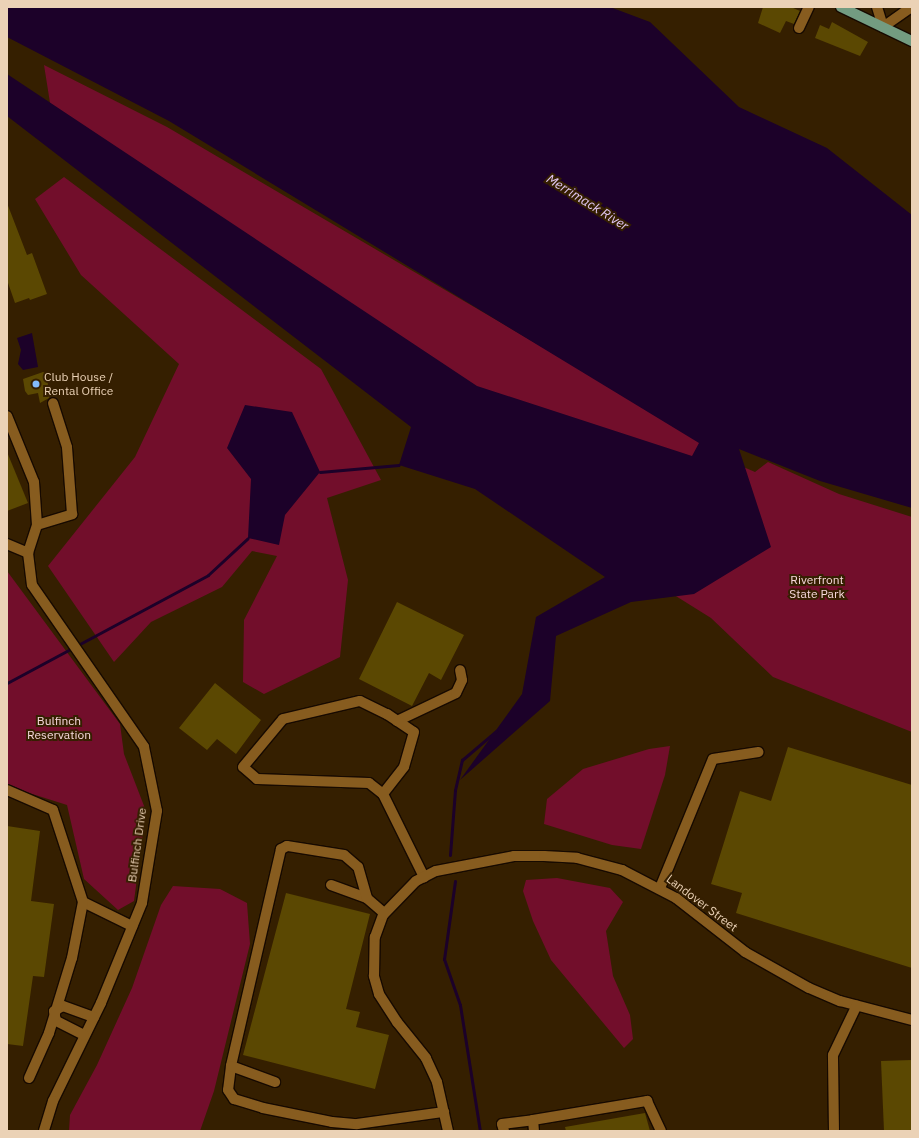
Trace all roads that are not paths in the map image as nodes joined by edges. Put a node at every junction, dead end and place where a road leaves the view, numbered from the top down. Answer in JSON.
{"nodes":[{"id":1,"x":809,"y":7,"type":"edge"},
{"id":2,"x":841,"y":7,"type":"edge"},
{"id":3,"x":877,"y":7,"type":"edge"},
{"id":4,"x":912,"y":7,"type":"edge"},
{"id":5,"x":883,"y":27,"type":"junction"},
{"id":6,"x":800,"y":28,"type":"dead end"},
{"id":7,"x":912,"y":41,"type":"edge"},
{"id":8,"x":53,"y":403,"type":"dead end"},
{"id":9,"x":7,"y":416,"type":"edge"},
{"id":10,"x":36,"y":525,"type":"junction"},
{"id":11,"x":7,"y":544,"type":"edge"},
{"id":12,"x":28,"y":553,"type":"junction"},
{"id":13,"x":460,"y":670,"type":"dead end"},
{"id":14,"x":397,"y":721,"type":"junction"},
{"id":15,"x":758,"y":752,"type":"dead end"},
{"id":16,"x":7,"y":790,"type":"edge"},
{"id":17,"x":383,"y":794,"type":"junction"},
{"id":18,"x":424,"y":877,"type":"junction"},
{"id":19,"x":331,"y":885,"type":"dead end"},
{"id":20,"x":660,"y":888,"type":"junction"},
{"id":21,"x":367,"y":898,"type":"junction"},
{"id":22,"x":83,"y":902,"type":"junction"},
{"id":23,"x":384,"y":913,"type":"junction"},
{"id":24,"x":132,"y":926,"type":"junction"},
{"id":25,"x":857,"y":1006,"type":"junction"},
{"id":26,"x":54,"y":1011,"type":"junction"},
{"id":27,"x":94,"y":1016,"type":"junction"},
{"id":28,"x":912,"y":1020,"type":"edge"},
{"id":29,"x":84,"y":1035,"type":"junction"},
{"id":30,"x":231,"y":1066,"type":"junction"},
{"id":31,"x":29,"y":1078,"type":"dead end"},
{"id":32,"x":275,"y":1082,"type":"dead end"},
{"id":33,"x":444,"y":1112,"type":"junction"},
{"id":34,"x":533,"y":1120,"type":"junction"},
{"id":35,"x":44,"y":1131,"type":"edge"},
{"id":36,"x":448,"y":1131,"type":"edge"},
{"id":37,"x":504,"y":1131,"type":"edge"},
{"id":38,"x":534,"y":1131,"type":"edge"},
{"id":39,"x":661,"y":1131,"type":"edge"},
{"id":40,"x":834,"y":1131,"type":"edge"}],
"edges":[{"from":1,"to":6,"type":"street"},
{"from":2,"to":5,"type":"main road"},
{"from":3,"to":5,"type":"street"},
{"from":4,"to":5,"type":"street"},
{"from":5,"to":7,"type":"main road"},
{"from":8,"to":10,"type":"street"},
{"from":9,"to":10,"type":"street","name":"Bulfinch Drive"},
{"from":10,"to":12,"type":"street","name":"Bulfinch Drive"},
{"from":11,"to":12,"type":"street"},
{"from":12,"to":24,"type":"street","name":"Bulfinch Drive"},
{"from":13,"to":14,"type":"street"},
{"from":14,"to":17,"type":"street"},
{"from":14,"to":17,"type":"street"},
{"from":15,"to":20,"type":"street"},
{"from":16,"to":22,"type":"street"},
{"from":17,"to":18,"type":"street"},
{"from":18,"to":20,"type":"street","name":"Landover Street"},
{"from":18,"to":23,"type":"street","name":"Landover Street"},
{"from":19,"to":21,"type":"street"},
{"from":20,"to":25,"type":"street","name":"Landover Street"},
{"from":21,"to":23,"type":"street"},
{"from":21,"to":30,"type":"street"},
{"from":22,"to":24,"type":"street"},
{"from":22,"to":26,"type":"street"},
{"from":23,"to":33,"type":"street","name":"Landover Street"},
{"from":24,"to":27,"type":"street","name":"Bulfinch Drive"},
{"from":25,"to":28,"type":"street","name":"Landover Street"},
{"from":25,"to":40,"type":"street"},
{"from":26,"to":27,"type":"street"},
{"from":26,"to":29,"type":"street"},
{"from":26,"to":31,"type":"street"},
{"from":27,"to":29,"type":"street","name":"Bulfinch Drive"},
{"from":29,"to":35,"type":"street","name":"Bulfinch Drive"},
{"from":30,"to":32,"type":"street"},
{"from":30,"to":33,"type":"street"},
{"from":33,"to":36,"type":"street","name":"Landover Street"},
{"from":34,"to":37,"type":"street"},
{"from":34,"to":38,"type":"street"},
{"from":34,"to":39,"type":"street"}]}
